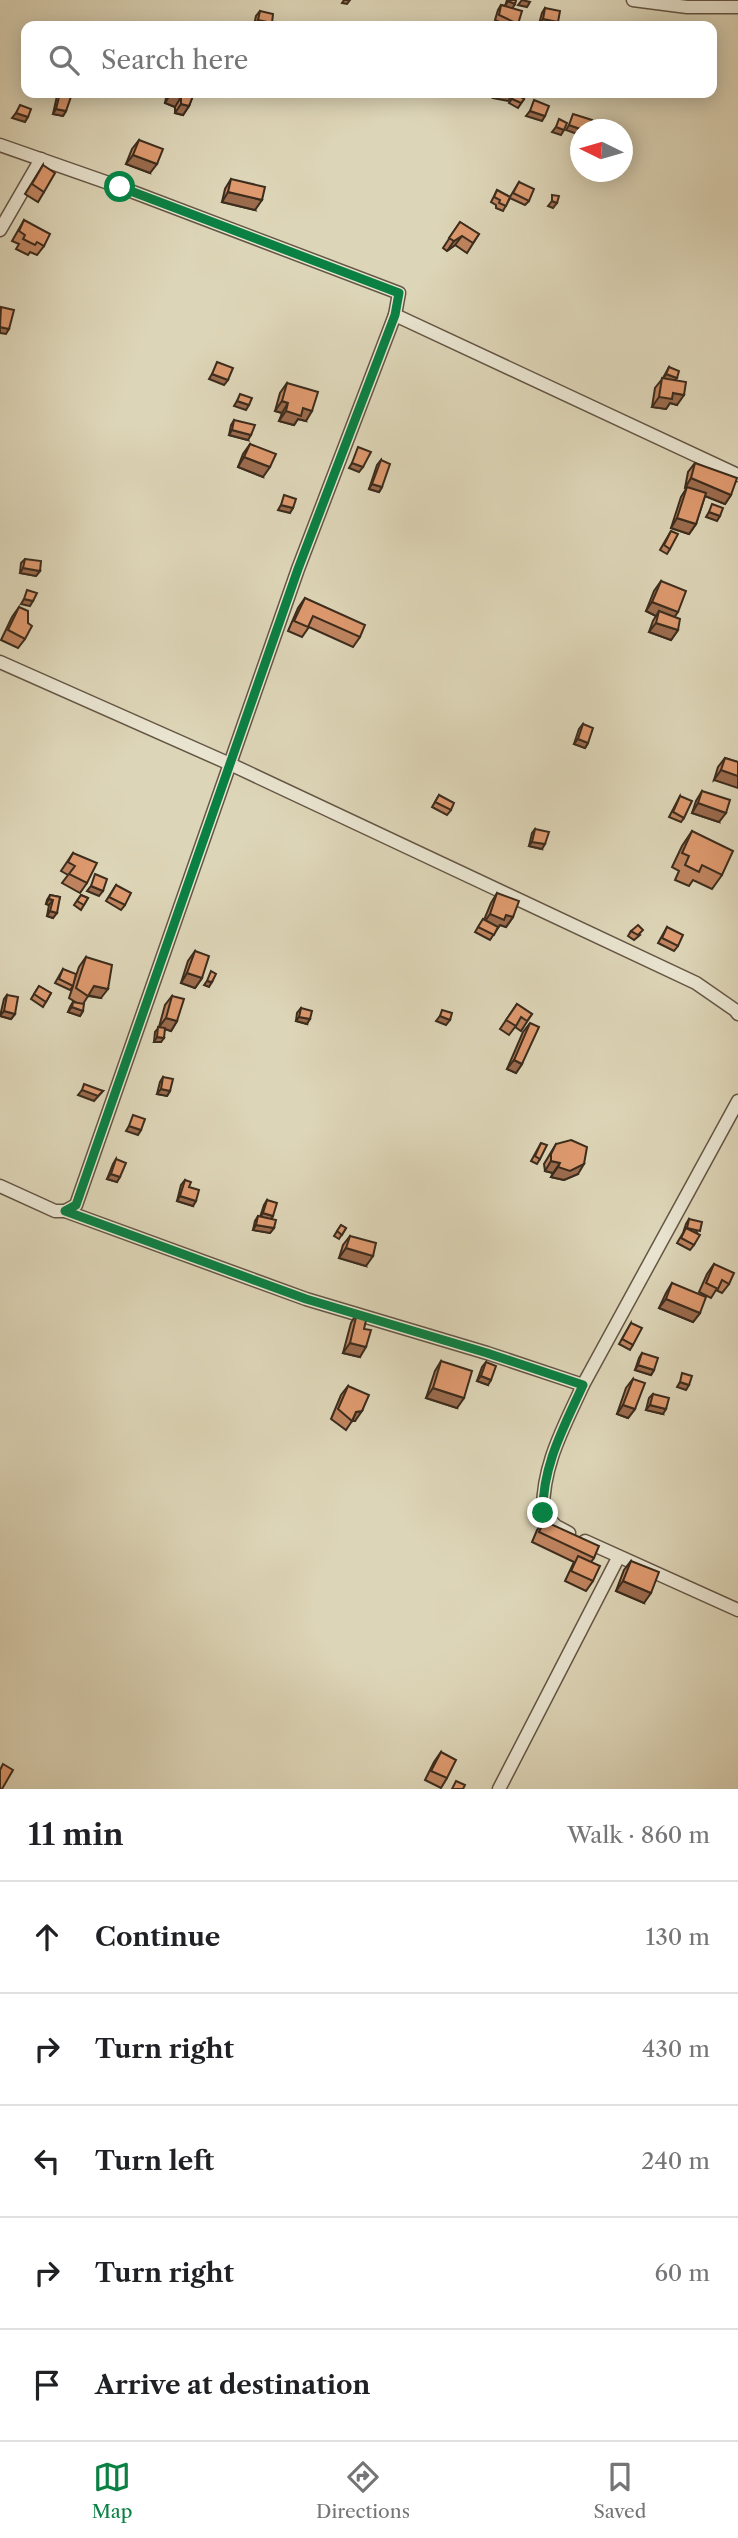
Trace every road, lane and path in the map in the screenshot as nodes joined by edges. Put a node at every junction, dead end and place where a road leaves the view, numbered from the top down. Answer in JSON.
{"nodes":[{"id":1,"x":633,"y":0,"type":"edge"},
{"id":2,"x":738,"y":7,"type":"edge"},
{"id":3,"x":0,"y":145,"type":"edge"},
{"id":4,"x":41,"y":159,"type":"junction"},
{"id":5,"x":0,"y":230,"type":"edge"},
{"id":6,"x":395,"y":315,"type":"junction"},
{"id":7,"x":738,"y":475,"type":"edge"},
{"id":8,"x":0,"y":662,"type":"edge"},
{"id":9,"x":230,"y":764,"type":"junction"},
{"id":10,"x":738,"y":1014,"type":"edge"},
{"id":11,"x":738,"y":1101,"type":"edge"},
{"id":12,"x":0,"y":1186,"type":"edge"},
{"id":13,"x":65,"y":1211,"type":"junction"},
{"id":14,"x":583,"y":1385,"type":"junction"},
{"id":15,"x":618,"y":1558,"type":"junction"},
{"id":16,"x":738,"y":1610,"type":"edge"},
{"id":17,"x":499,"y":1789,"type":"edge"}],
"edges":[{"from":1,"to":2,"type":"street"},
{"from":3,"to":4,"type":"street"},
{"from":4,"to":5,"type":"street"},
{"from":4,"to":6,"type":"street"},
{"from":6,"to":7,"type":"street"},
{"from":6,"to":9,"type":"street"},
{"from":8,"to":9,"type":"street"},
{"from":9,"to":10,"type":"street"},
{"from":9,"to":13,"type":"street"},
{"from":11,"to":14,"type":"street"},
{"from":12,"to":13,"type":"street"},
{"from":13,"to":14,"type":"street"},
{"from":14,"to":15,"type":"street"},
{"from":15,"to":16,"type":"street"},
{"from":15,"to":17,"type":"street"}]}
